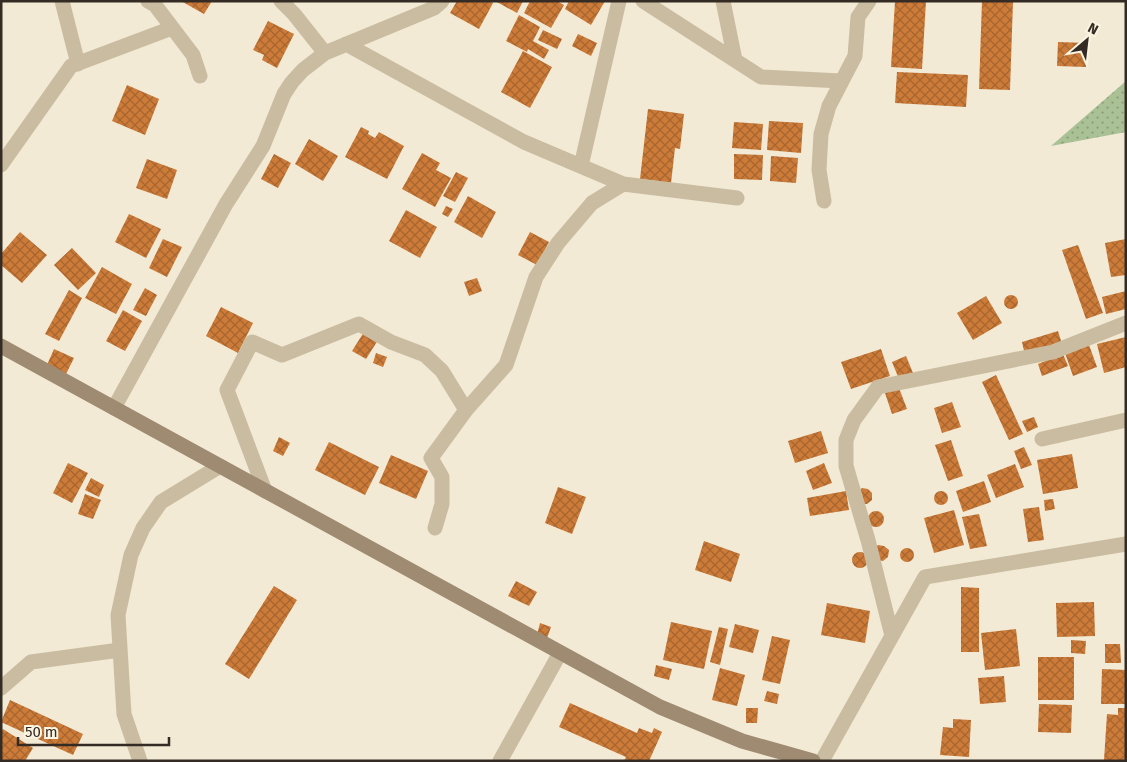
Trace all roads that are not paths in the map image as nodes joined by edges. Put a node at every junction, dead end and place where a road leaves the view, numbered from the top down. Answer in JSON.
{"nodes":[{"id":1,"x":62,"y":1,"type":"edge"},
{"id":2,"x":281,"y":1,"type":"edge"},
{"id":3,"x":442,"y":1,"type":"edge"},
{"id":4,"x":619,"y":1,"type":"edge"},
{"id":5,"x":643,"y":1,"type":"edge"},
{"id":6,"x":723,"y":1,"type":"edge"},
{"id":7,"x":869,"y":1,"type":"edge"},
{"id":8,"x":153,"y":2,"type":"edge"},
{"id":9,"x":172,"y":28,"type":"junction"},
{"id":10,"x":346,"y":44,"type":"junction"},
{"id":11,"x":326,"y":53,"type":"junction"},
{"id":12,"x":735,"y":60,"type":"junction"},
{"id":13,"x":78,"y":64,"type":"junction"},
{"id":14,"x":200,"y":76,"type":"dead end"},
{"id":15,"x":841,"y":81,"type":"junction"},
{"id":16,"x":1,"y":164,"type":"edge"},
{"id":17,"x":581,"y":166,"type":"junction"},
{"id":18,"x":623,"y":184,"type":"junction"},
{"id":19,"x":736,"y":198,"type":"dead end"},
{"id":20,"x":824,"y":201,"type":"dead end"},
{"id":21,"x":1126,"y":323,"type":"edge"},
{"id":22,"x":1,"y":346,"type":"edge"},
{"id":23,"x":114,"y":408,"type":"junction"},
{"id":24,"x":466,"y":410,"type":"junction"},
{"id":25,"x":1126,"y":420,"type":"edge"},
{"id":26,"x":1042,"y":439,"type":"dead end"},
{"id":27,"x":220,"y":466,"type":"junction"},
{"id":28,"x":265,"y":491,"type":"junction"},
{"id":29,"x":435,"y":528,"type":"dead end"},
{"id":30,"x":1126,"y":544,"type":"edge"},
{"id":31,"x":892,"y":636,"type":"junction"},
{"id":32,"x":120,"y":650,"type":"junction"},
{"id":33,"x":560,"y":653,"type":"junction"},
{"id":34,"x":1,"y":688,"type":"edge"},
{"id":35,"x":140,"y":761,"type":"edge"},
{"id":36,"x":500,"y":761,"type":"edge"},
{"id":37,"x":813,"y":761,"type":"edge"},
{"id":38,"x":822,"y":761,"type":"edge"}],
"edges":[{"from":1,"to":13,"type":"street"},
{"from":2,"to":11,"type":"street"},
{"from":3,"to":10,"type":"street"},
{"from":4,"to":17,"type":"street"},
{"from":5,"to":12,"type":"street"},
{"from":6,"to":12,"type":"street"},
{"from":7,"to":15,"type":"street"},
{"from":8,"to":9,"type":"street"},
{"from":9,"to":13,"type":"street"},
{"from":9,"to":14,"type":"street"},
{"from":10,"to":11,"type":"street"},
{"from":10,"to":17,"type":"street"},
{"from":11,"to":23,"type":"street"},
{"from":12,"to":15,"type":"street"},
{"from":13,"to":16,"type":"street"},
{"from":15,"to":20,"type":"street"},
{"from":17,"to":18,"type":"street"},
{"from":18,"to":19,"type":"street"},
{"from":18,"to":24,"type":"street"},
{"from":21,"to":31,"type":"street"},
{"from":22,"to":23,"type":"street"},
{"from":23,"to":27,"type":"street"},
{"from":24,"to":28,"type":"street"},
{"from":24,"to":29,"type":"street"},
{"from":25,"to":26,"type":"street"},
{"from":27,"to":28,"type":"street"},
{"from":27,"to":32,"type":"street"},
{"from":28,"to":33,"type":"street"},
{"from":30,"to":31,"type":"street"},
{"from":31,"to":38,"type":"street"},
{"from":32,"to":34,"type":"street"},
{"from":32,"to":35,"type":"street"},
{"from":33,"to":36,"type":"street"},
{"from":33,"to":37,"type":"street"}]}
